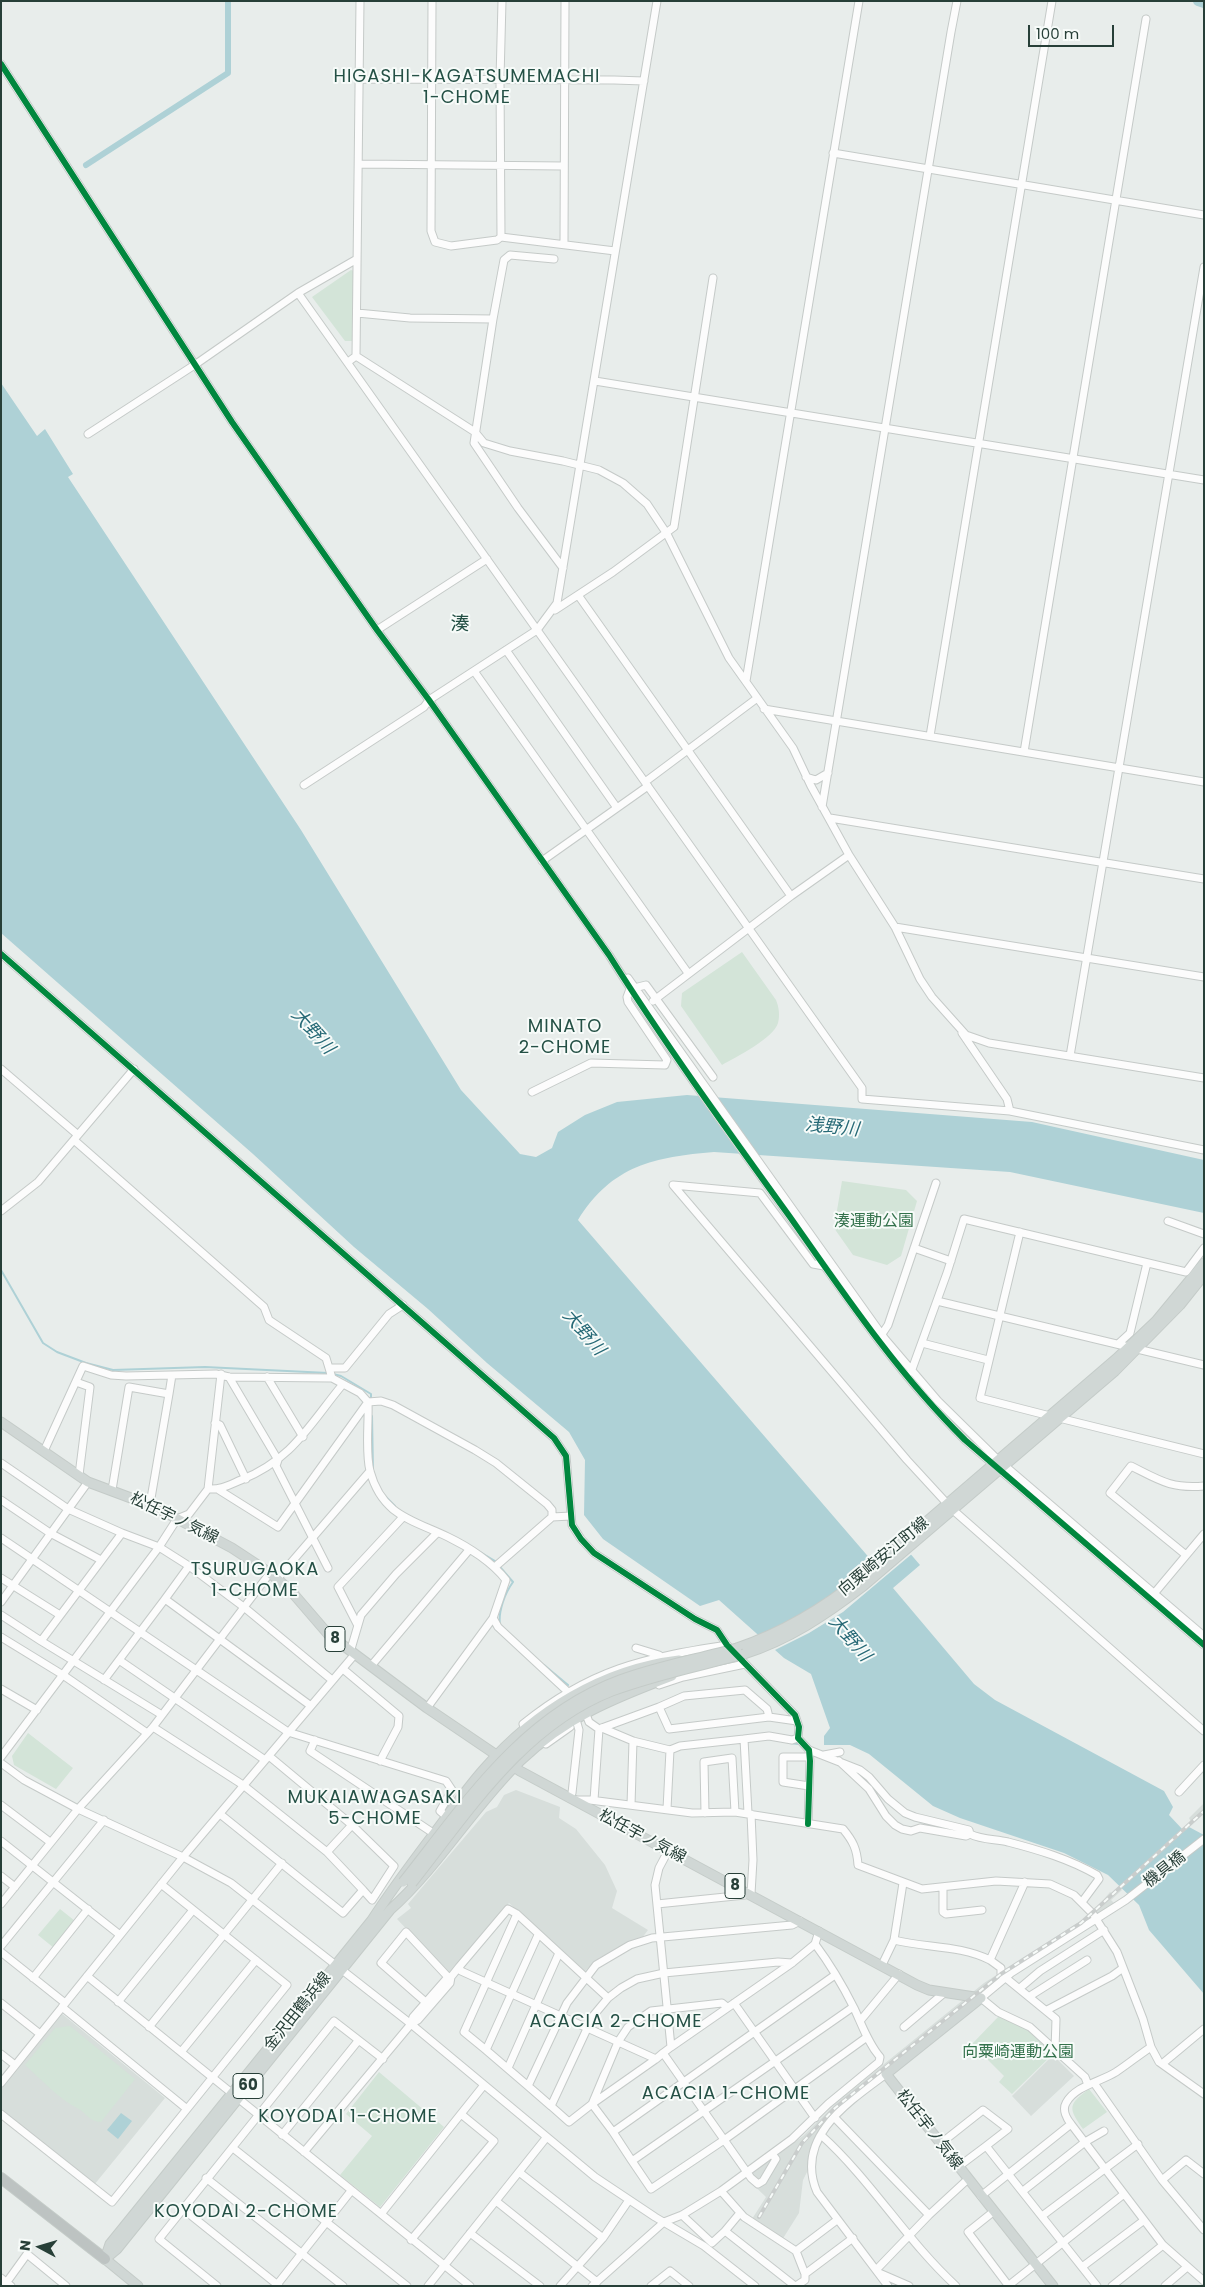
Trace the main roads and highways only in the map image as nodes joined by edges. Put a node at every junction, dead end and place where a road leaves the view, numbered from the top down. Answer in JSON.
{"nodes":[{"id":1,"x":1204,"y":1263,"type":"edge"},
{"id":2,"x":1204,"y":1275,"type":"edge"},
{"id":3,"x":1133,"y":1348,"type":"junction"},
{"id":4,"x":3,"y":1427,"type":"edge"},
{"id":5,"x":998,"y":1465,"type":"junction"},
{"id":6,"x":937,"y":1518,"type":"junction"},
{"id":7,"x":706,"y":1656,"type":"junction"},
{"id":8,"x":701,"y":1665,"type":"junction"},
{"id":9,"x":496,"y":1756,"type":"junction"},
{"id":10,"x":514,"y":1768,"type":"junction"},
{"id":11,"x":407,"y":1883,"type":"junction"},
{"id":12,"x":390,"y":1910,"type":"junction"},
{"id":13,"x":372,"y":1920,"type":"junction"},
{"id":14,"x":339,"y":1967,"type":"junction"},
{"id":15,"x":1,"y":2178,"type":"edge"},
{"id":16,"x":105,"y":2259,"type":"junction"},
{"id":17,"x":138,"y":2286,"type":"edge"},
{"id":18,"x":1053,"y":2286,"type":"edge"}],
"edges":[{"from":1,"to":3,"type":"main road","name":"向粟崎安江町線"},
{"from":2,"to":3,"type":"main road","name":"向粟崎安江町線"},
{"from":3,"to":5,"type":"main road","name":"向粟崎安江町線"},
{"from":3,"to":5,"type":"main road","name":"向粟崎安江町線"},
{"from":4,"to":9,"type":"main road","name":"松任宇ノ気線","number":"8"},
{"from":5,"to":6,"type":"main road","name":"向粟崎安江町線"},
{"from":6,"to":7,"type":"main road","name":"向粟崎安江町線","bridge":true},
{"from":6,"to":8,"type":"main road","name":"向粟崎安江町線","bridge":true},
{"from":7,"to":9,"type":"main road","name":"金沢田鶴浜線","bridge":true},
{"from":7,"to":11,"type":"main road","name":"向粟崎安江町線","bridge":true},
{"from":8,"to":10,"type":"main road","name":"金沢田鶴浜線","bridge":true},
{"from":8,"to":11,"type":"main road","name":"向粟崎安江町線","bridge":true},
{"from":9,"to":10,"type":"main road","name":"松任宇ノ気線","number":"8"},
{"from":9,"to":13,"type":"main road","name":"金沢田鶴浜線","number":"60"},
{"from":10,"to":12,"type":"main road","name":"金沢田鶴浜線","number":"60"},
{"from":10,"to":18,"type":"main road","name":"松任宇ノ気線","number":"8"},
{"from":11,"to":12,"type":"main road","name":"向粟崎安江町線"},
{"from":11,"to":13,"type":"main road","name":"向粟崎安江町線"},
{"from":12,"to":14,"type":"main road","name":"金沢田鶴浜線","number":"60"},
{"from":13,"to":14,"type":"main road","name":"金沢田鶴浜線","number":"60"},
{"from":14,"to":16,"type":"main road","name":"金沢田鶴浜線","number":"60"},
{"from":15,"to":16,"type":"highway"},
{"from":16,"to":17,"type":"main road"}]}
